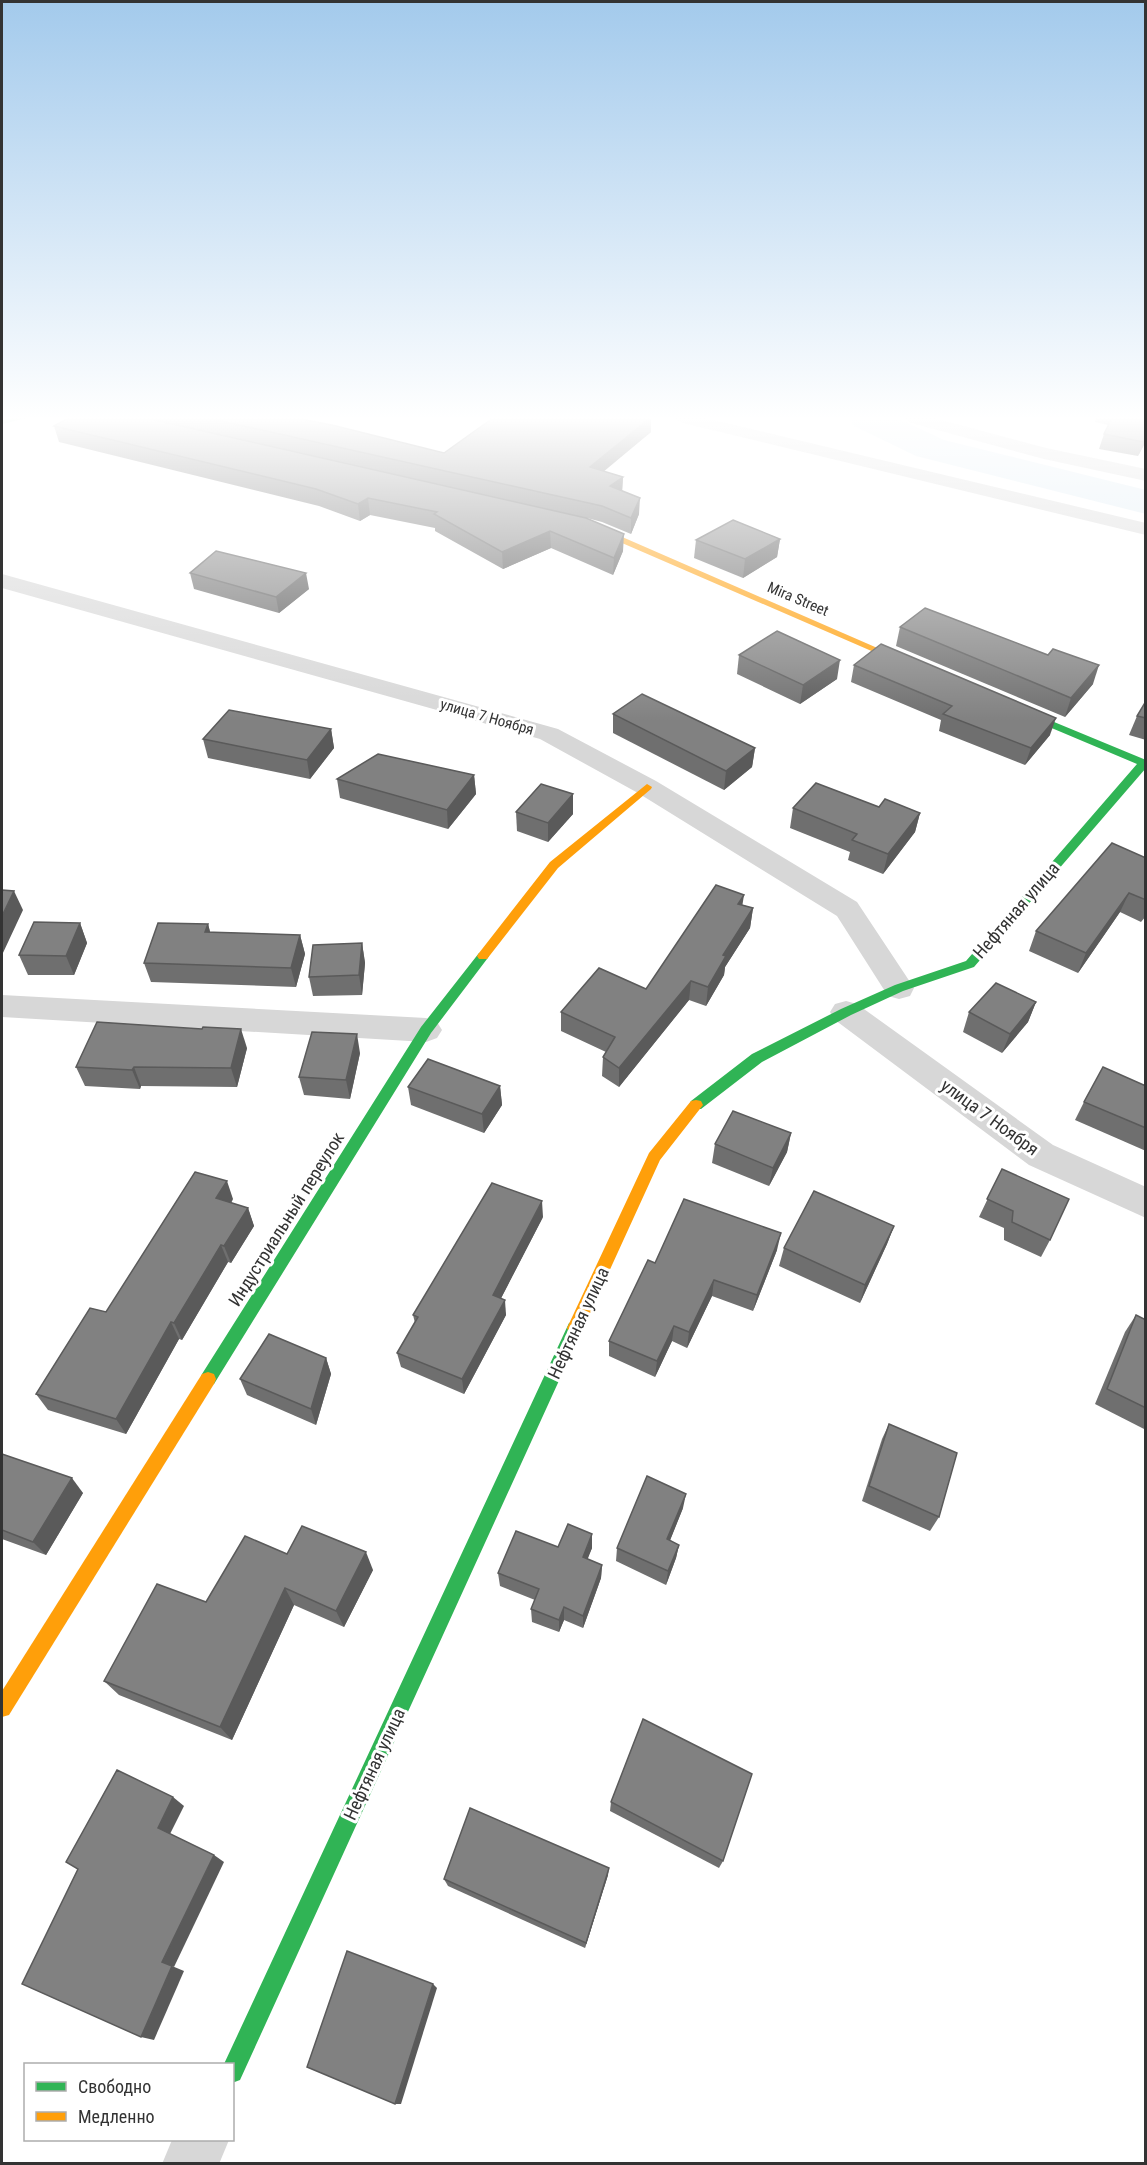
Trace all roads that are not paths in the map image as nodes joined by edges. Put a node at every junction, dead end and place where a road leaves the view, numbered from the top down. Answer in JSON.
{"nodes":[{"id":1,"x":1104,"y":519,"type":"edge"},
{"id":2,"x":571,"y":523,"type":"edge"},
{"id":3,"x":1146,"y":529,"type":"edge"},
{"id":4,"x":2,"y":581,"type":"edge"},
{"id":5,"x":927,"y":672,"type":"edge"},
{"id":6,"x":1003,"y":704,"type":"edge"},
{"id":7,"x":1145,"y":764,"type":"edge"},
{"id":8,"x":647,"y":787,"type":"junction"},
{"id":9,"x":899,"y":988,"type":"junction"},
{"id":10,"x":2,"y":1006,"type":"edge"},
{"id":11,"x":846,"y":1012,"type":"junction"},
{"id":12,"x":426,"y":1030,"type":"junction"},
{"id":13,"x":1146,"y":1203,"type":"edge"},
{"id":14,"x":2,"y":1708,"type":"edge"},
{"id":15,"x":234,"y":2068,"type":"edge"},
{"id":16,"x":200,"y":2141,"type":"edge"},
{"id":17,"x":190,"y":2163,"type":"edge"}],
"edges":[{"from":1,"to":3,"type":"street"},
{"from":2,"to":5,"type":"street","name":"Mira Street"},
{"from":4,"to":8,"type":"street","name":"улица 7 Ноября"},
{"from":6,"to":7,"type":"street"},
{"from":7,"to":9,"type":"street","name":"Нефтяная улица"},
{"from":8,"to":9,"type":"street","name":"улица 7 Ноября"},
{"from":8,"to":12,"type":"street","name":"Индустриальный переулок"},
{"from":9,"to":11,"type":"street","name":"Нефтяная улица"},
{"from":10,"to":12,"type":"street"},
{"from":11,"to":13,"type":"street","name":"улица 7 Ноября"},
{"from":11,"to":15,"type":"street","name":"Нефтяная улица"},
{"from":12,"to":14,"type":"street","name":"Индустриальный переулок"},
{"from":16,"to":17,"type":"street"}]}
